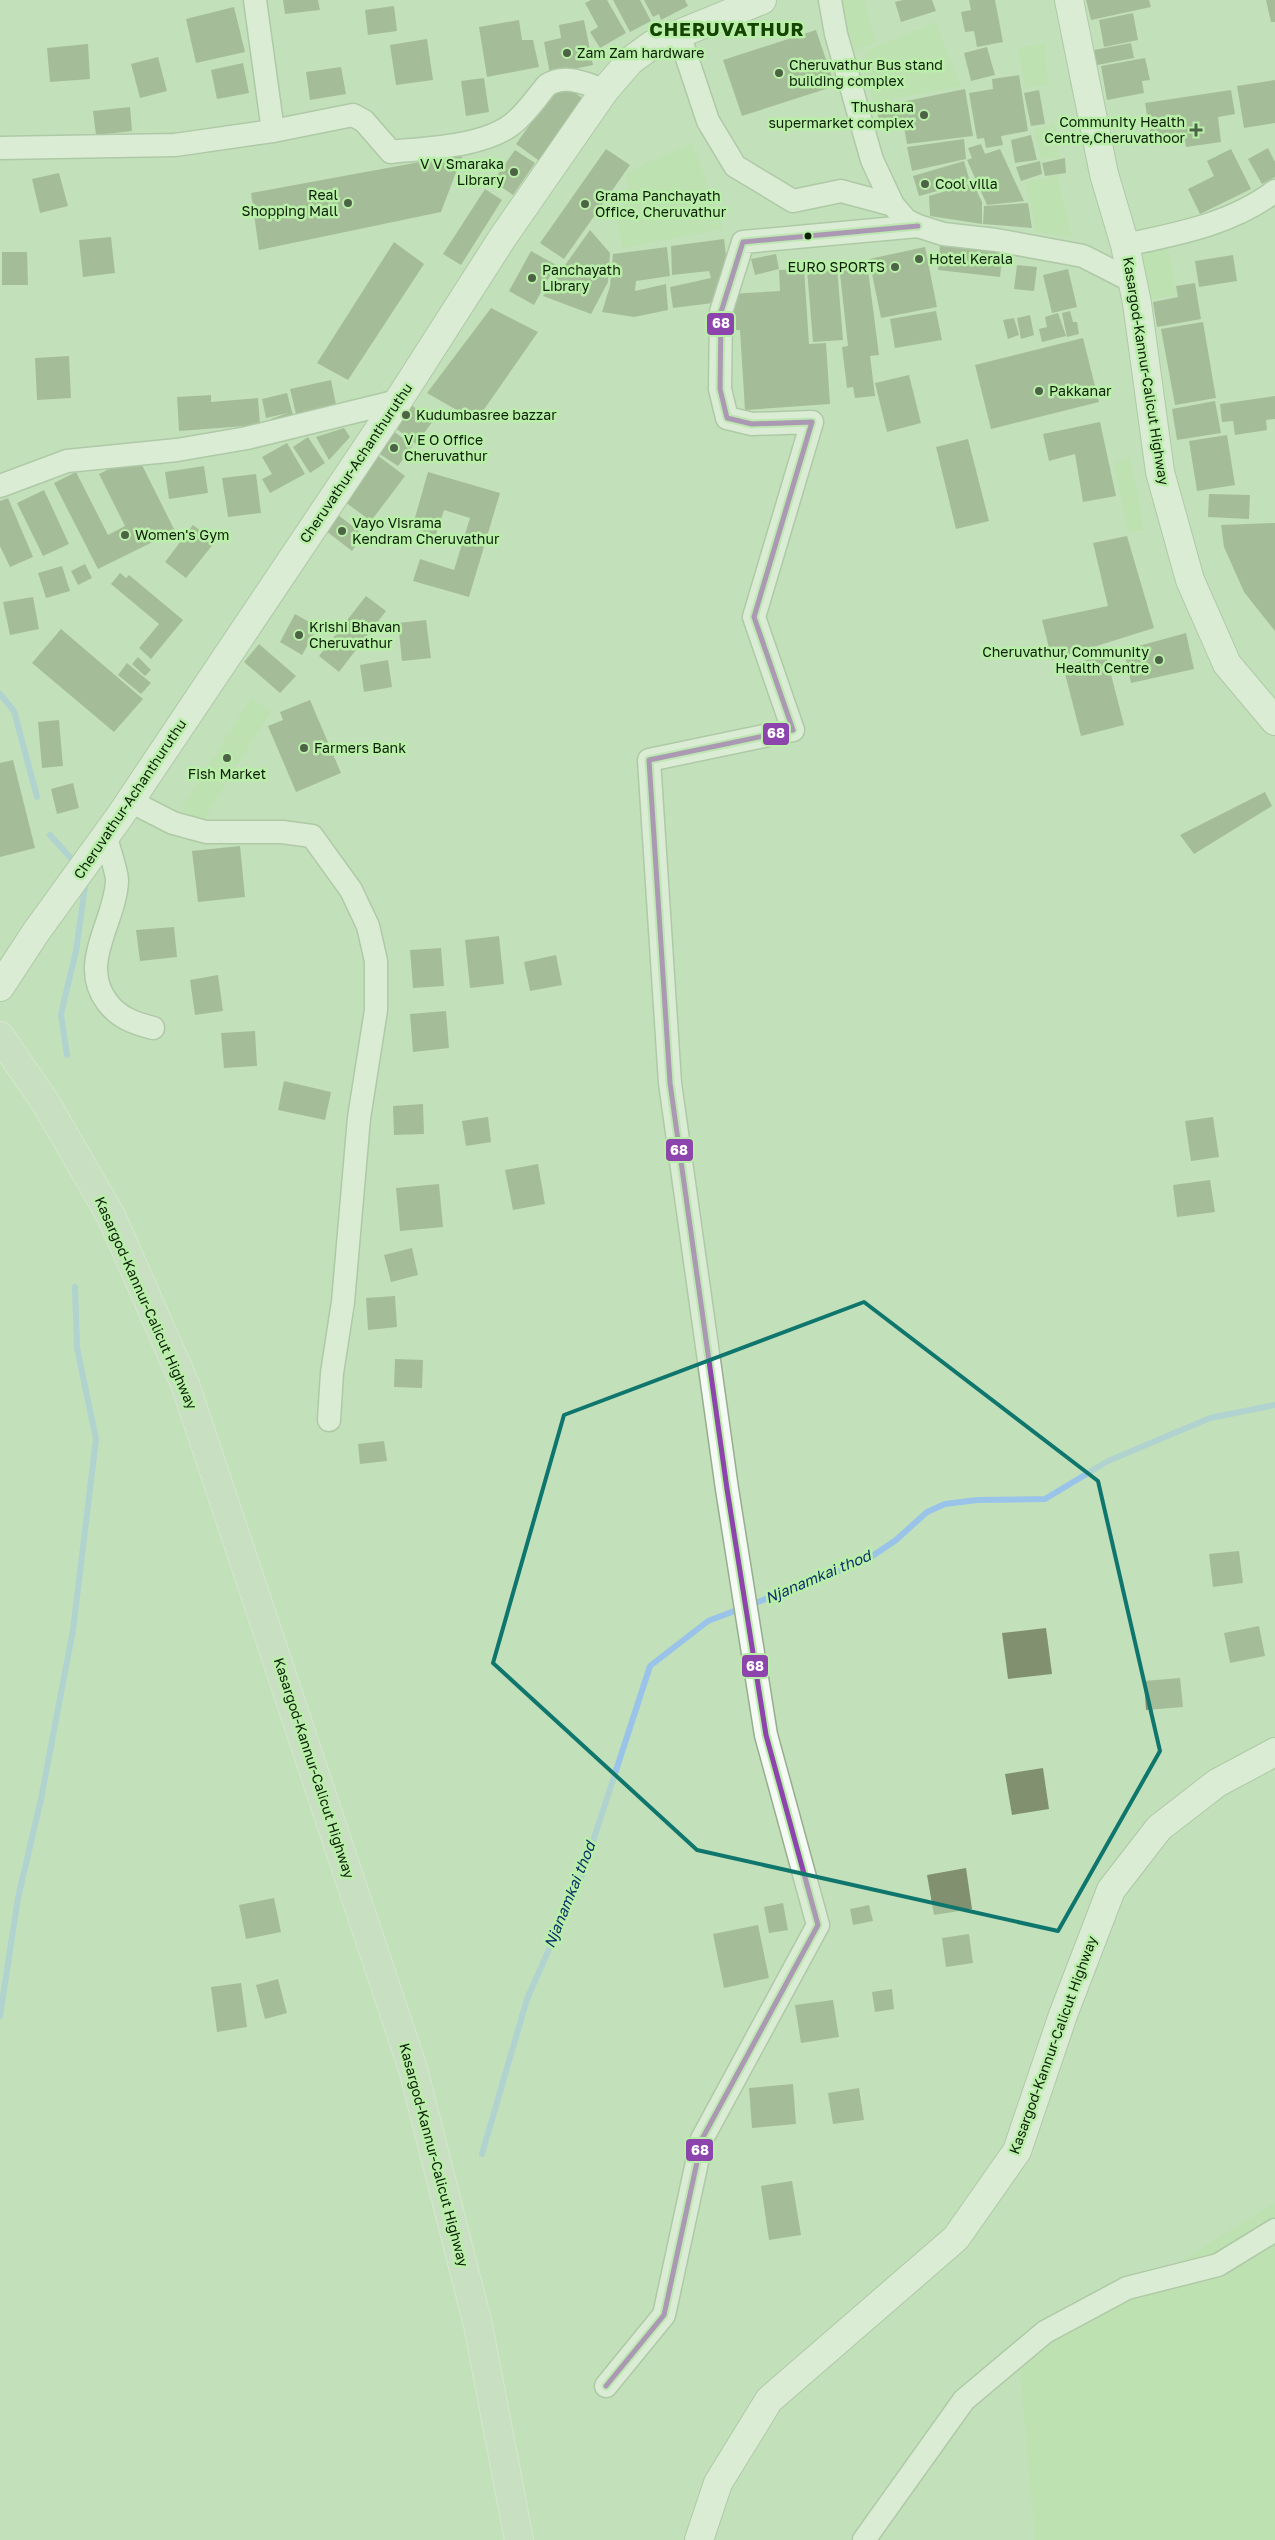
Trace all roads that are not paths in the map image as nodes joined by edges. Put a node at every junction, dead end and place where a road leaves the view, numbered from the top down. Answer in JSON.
{"nodes":[{"id":1,"x":255,"y":0,"type":"edge"},
{"id":2,"x":762,"y":0,"type":"edge"},
{"id":3,"x":830,"y":0,"type":"edge"},
{"id":4,"x":1069,"y":0,"type":"edge"},
{"id":5,"x":679,"y":34,"type":"junction"},
{"id":6,"x":605,"y":90,"type":"junction"},
{"id":7,"x":273,"y":130,"type":"junction"},
{"id":8,"x":0,"y":148,"type":"edge"},
{"id":9,"x":1275,"y":190,"type":"edge"},
{"id":10,"x":893,"y":205,"type":"junction"},
{"id":11,"x":918,"y":226,"type":"junction"},
{"id":12,"x":1125,"y":245,"type":"junction"},
{"id":13,"x":1132,"y":281,"type":"junction"},
{"id":14,"x":398,"y":401,"type":"junction"},
{"id":15,"x":0,"y":486,"type":"edge"},
{"id":16,"x":1275,"y":721,"type":"edge"},
{"id":17,"x":130,"y":801,"type":"junction"},
{"id":18,"x":103,"y":840,"type":"junction"},
{"id":19,"x":0,"y":987,"type":"edge"},
{"id":20,"x":153,"y":1028,"type":"dead end"},
{"id":21,"x":0,"y":1036,"type":"edge"},
{"id":22,"x":329,"y":1420,"type":"dead end"},
{"id":23,"x":1275,"y":1752,"type":"edge"},
{"id":24,"x":1275,"y":2230,"type":"edge"},
{"id":25,"x":606,"y":2386,"type":"dead end"},
{"id":26,"x":519,"y":2540,"type":"edge"},
{"id":27,"x":699,"y":2540,"type":"edge"},
{"id":28,"x":864,"y":2540,"type":"edge"}],
"edges":[{"from":1,"to":7,"type":"street"},
{"from":2,"to":5,"type":"main road","name":"Cheruvathur-Achanthuruthu"},
{"from":3,"to":10,"type":"street"},
{"from":4,"to":12,"type":"main road","name":"Kasargod-Kannur-Calicut Highway"},
{"from":5,"to":6,"type":"main road","name":"Cheruvathur-Achanthuruthu"},
{"from":5,"to":10,"type":"street"},
{"from":6,"to":7,"type":"street"},
{"from":6,"to":14,"type":"main road","name":"Cheruvathur-Achanthuruthu"},
{"from":7,"to":8,"type":"street"},
{"from":9,"to":12,"type":"street"},
{"from":10,"to":11,"type":"street"},
{"from":11,"to":13,"type":"street"},
{"from":11,"to":25,"type":"street"},
{"from":12,"to":13,"type":"main road","name":"Kasargod-Kannur-Calicut Highway"},
{"from":13,"to":16,"type":"main road","name":"Kasargod-Kannur-Calicut Highway"},
{"from":14,"to":15,"type":"street"},
{"from":14,"to":17,"type":"main road","name":"Cheruvathur-Achanthuruthu"},
{"from":17,"to":18,"type":"main road","name":"Cheruvathur-Achanthuruthu"},
{"from":17,"to":22,"type":"street"},
{"from":18,"to":19,"type":"main road","name":"Cheruvathur-Achanthuruthu"},
{"from":18,"to":20,"type":"street"},
{"from":21,"to":26,"type":"highway","name":"Kasargod-Kannur-Calicut Highway"},
{"from":23,"to":27,"type":"main road","name":"Kasargod-Kannur-Calicut Highway"},
{"from":24,"to":28,"type":"street"}]}
